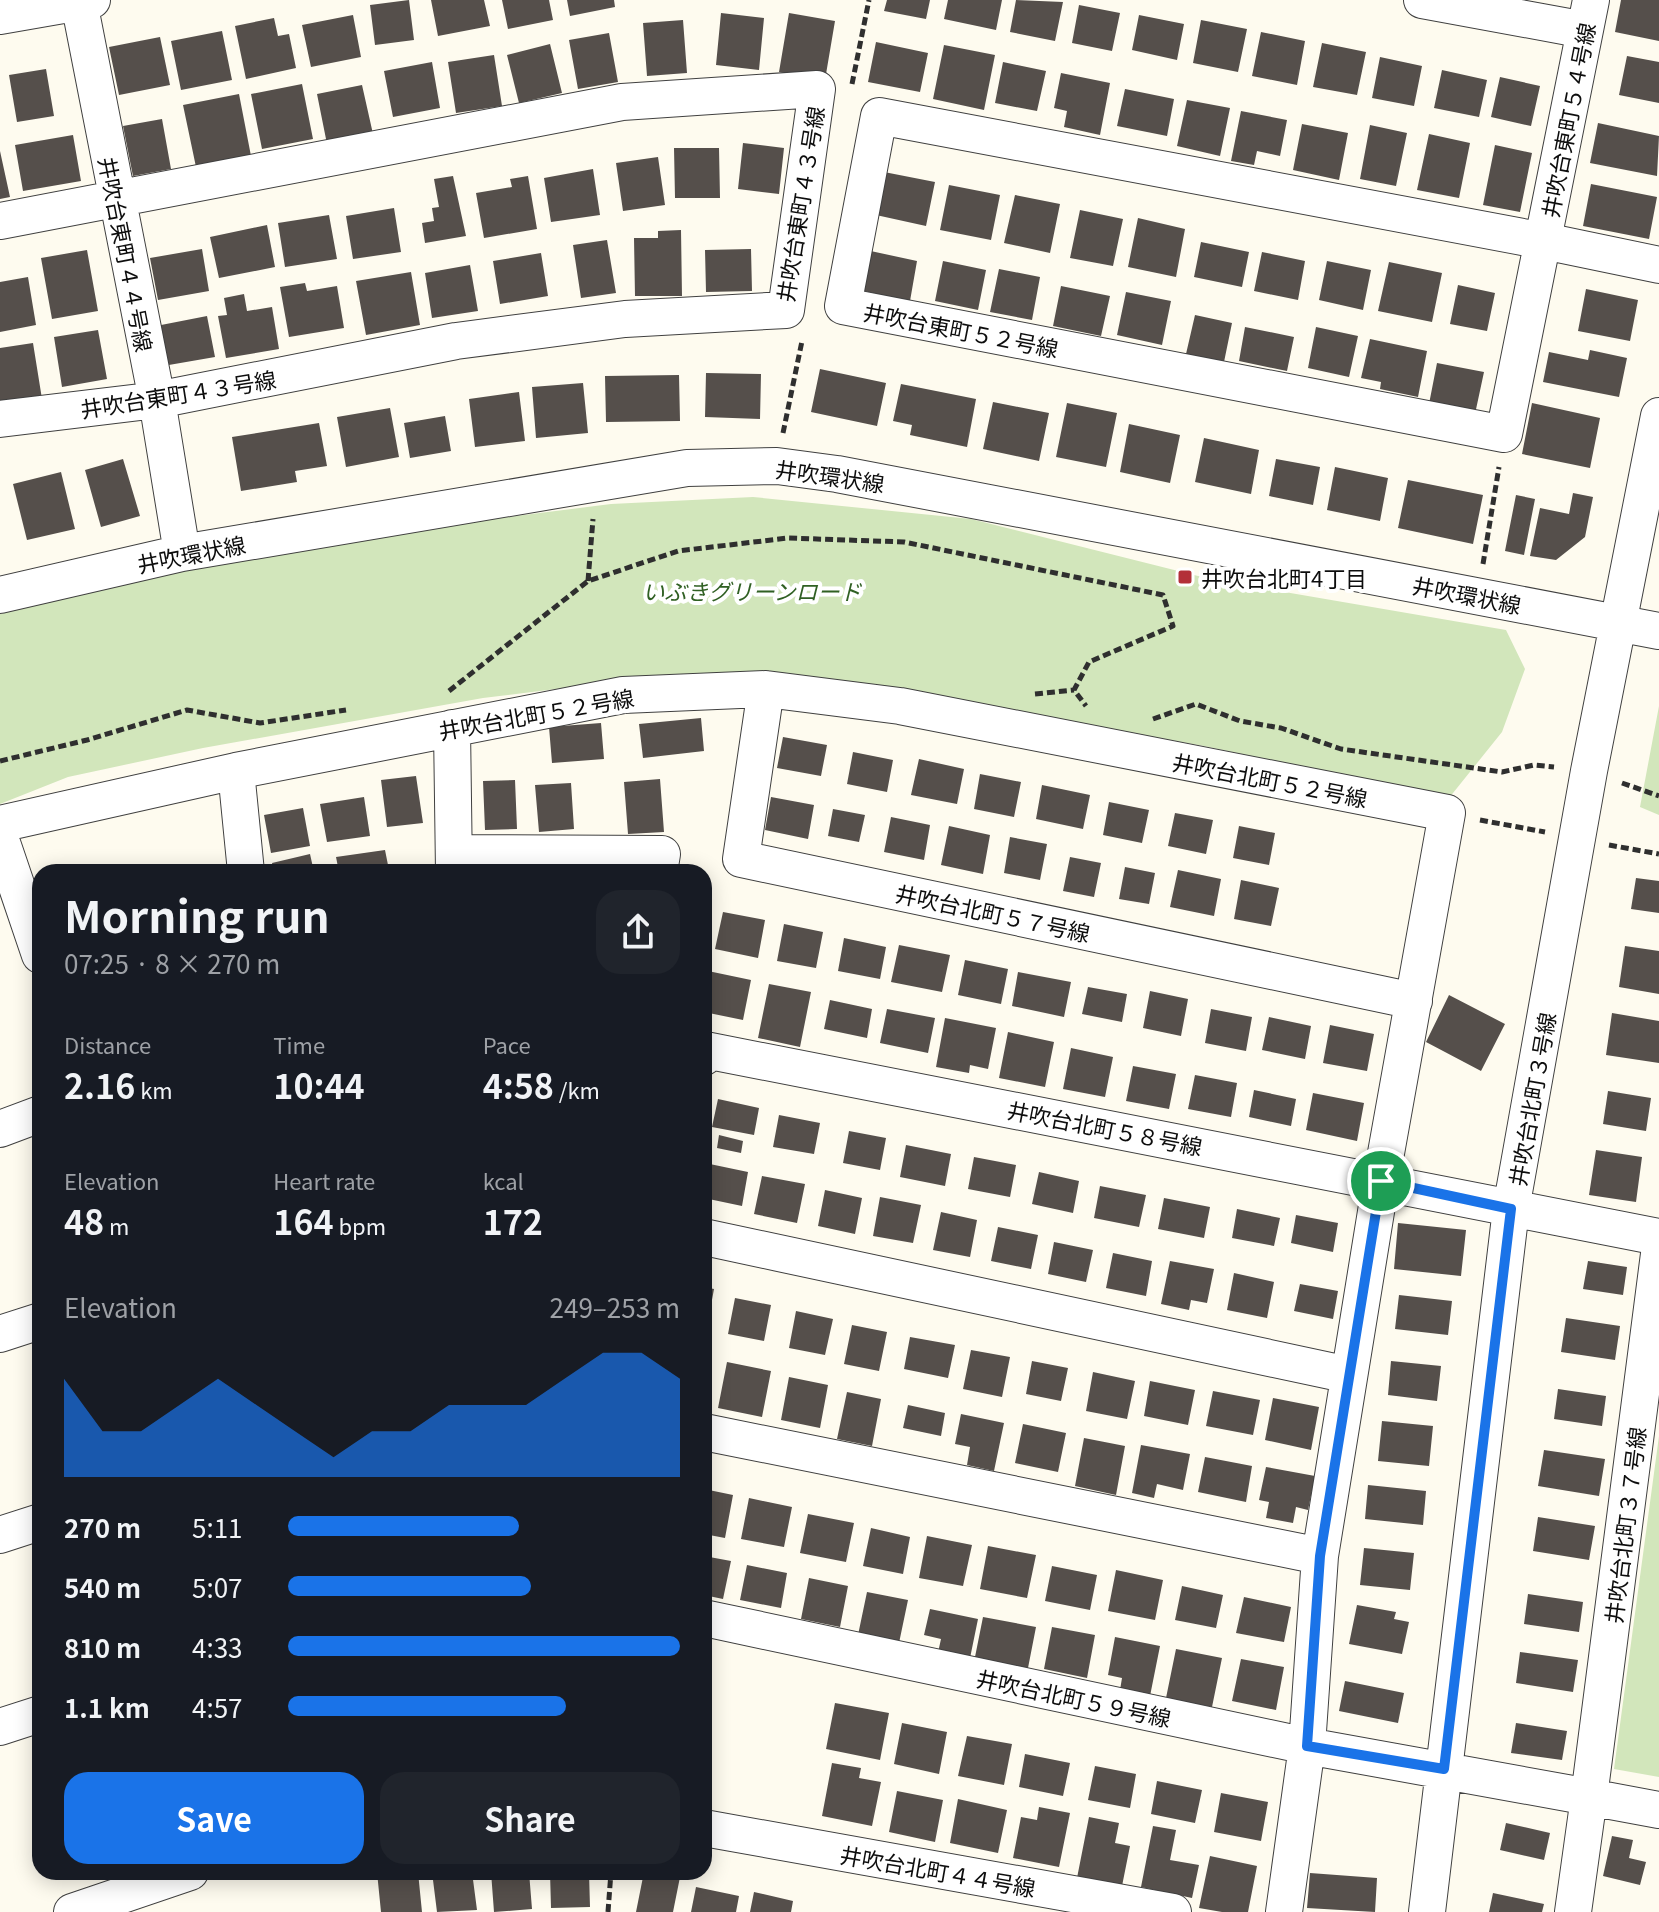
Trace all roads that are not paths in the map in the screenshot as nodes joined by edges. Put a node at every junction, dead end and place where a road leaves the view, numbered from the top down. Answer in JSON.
{"nodes":[{"id":1,"x":1422,"y":0,"type":"edge"},
{"id":2,"x":86,"y":1,"type":"edge"},
{"id":3,"x":1588,"y":15,"type":"edge"},
{"id":4,"x":0,"y":16,"type":"edge"},
{"id":5,"x":116,"y":199,"type":"junction"},
{"id":6,"x":0,"y":221,"type":"edge"},
{"id":7,"x":1544,"y":241,"type":"junction"},
{"id":8,"x":1659,"y":265,"type":"edge"},
{"id":9,"x":157,"y":400,"type":"junction"},
{"id":10,"x":1659,"y":416,"type":"edge"},
{"id":11,"x":0,"y":419,"type":"edge"},
{"id":12,"x":182,"y":553,"type":"junction"},
{"id":13,"x":0,"y":595,"type":"edge"},
{"id":14,"x":1617,"y":623,"type":"junction"},
{"id":15,"x":1659,"y":631,"type":"edge"},
{"id":16,"x":766,"y":689,"type":"junction"},
{"id":17,"x":452,"y":728,"type":"junction"},
{"id":18,"x":236,"y":771,"type":"junction"},
{"id":19,"x":0,"y":824,"type":"edge"},
{"id":20,"x":0,"y":837,"type":"edge"},
{"id":21,"x":454,"y":862,"type":"edge"},
{"id":22,"x":245,"y":864,"type":"edge"},
{"id":23,"x":660,"y":864,"type":"edge"},
{"id":24,"x":32,"y":931,"type":"edge"},
{"id":25,"x":1414,"y":1001,"type":"junction"},
{"id":26,"x":712,"y":1051,"type":"edge"},
{"id":27,"x":32,"y":1117,"type":"edge"},
{"id":28,"x":0,"y":1129,"type":"edge"},
{"id":29,"x":1381,"y":1181,"type":"junction"},
{"id":30,"x":1511,"y":1209,"type":"junction"},
{"id":31,"x":1659,"y":1237,"type":"edge"},
{"id":32,"x":712,"y":1239,"type":"edge"},
{"id":33,"x":1659,"y":1254,"type":"edge"},
{"id":34,"x":32,"y":1324,"type":"edge"},
{"id":35,"x":0,"y":1334,"type":"edge"},
{"id":36,"x":1349,"y":1375,"type":"junction"},
{"id":37,"x":1648,"y":1432,"type":"edge"},
{"id":38,"x":712,"y":1434,"type":"edge"},
{"id":39,"x":32,"y":1525,"type":"edge"},
{"id":40,"x":0,"y":1535,"type":"edge"},
{"id":41,"x":1320,"y":1556,"type":"junction"},
{"id":42,"x":712,"y":1620,"type":"edge"},
{"id":43,"x":32,"y":1717,"type":"edge"},
{"id":44,"x":0,"y":1727,"type":"edge"},
{"id":45,"x":1307,"y":1746,"type":"junction"},
{"id":46,"x":1444,"y":1769,"type":"junction"},
{"id":47,"x":1589,"y":1797,"type":"junction"},
{"id":48,"x":1659,"y":1810,"type":"edge"},
{"id":49,"x":712,"y":1829,"type":"edge"},
{"id":50,"x":166,"y":1880,"type":"edge"},
{"id":51,"x":72,"y":1912,"type":"edge"},
{"id":52,"x":1173,"y":1912,"type":"edge"},
{"id":53,"x":1284,"y":1912,"type":"edge"},
{"id":54,"x":1427,"y":1912,"type":"edge"},
{"id":55,"x":1573,"y":1912,"type":"edge"}],
"edges":[{"from":1,"to":3,"type":"street"},
{"from":2,"to":4,"type":"street"},
{"from":2,"to":5,"type":"street","name":"井吹台東町４４号線"},
{"from":3,"to":7,"type":"street","name":"井吹台東町５４号線"},
{"from":5,"to":6,"type":"street","name":"井吹台東町４３号線"},
{"from":5,"to":9,"type":"street","name":"井吹台東町４４号線"},
{"from":5,"to":9,"type":"street","name":"井吹台東町４３号線"},
{"from":7,"to":7,"type":"street","name":"井吹台東町５２号線"},
{"from":7,"to":8,"type":"street","name":"井吹台東町５２号線"},
{"from":9,"to":11,"type":"street","name":"井吹台東町４３号線"},
{"from":9,"to":12,"type":"street","name":"井吹台東町４４号線"},
{"from":10,"to":14,"type":"street","name":"井吹台北町３号線"},
{"from":12,"to":13,"type":"street","name":"井吹環状線"},
{"from":12,"to":14,"type":"street","name":"井吹環状線"},
{"from":14,"to":15,"type":"street","name":"井吹環状線"},
{"from":14,"to":30,"type":"street","name":"井吹台北町３号線"},
{"from":16,"to":17,"type":"street","name":"井吹台北町５２号線"},
{"from":16,"to":25,"type":"street","name":"井吹台北町５７号線"},
{"from":16,"to":25,"type":"street","name":"井吹台北町５２号線"},
{"from":17,"to":18,"type":"street","name":"井吹台北町５２号線"},
{"from":17,"to":21,"type":"street"},
{"from":18,"to":19,"type":"street","name":"井吹台北町５２号線"},
{"from":18,"to":22,"type":"street"},
{"from":20,"to":24,"type":"street"},
{"from":21,"to":23,"type":"street"},
{"from":25,"to":29,"type":"street"},
{"from":26,"to":29,"type":"street","name":"井吹台北町５８号線"},
{"from":27,"to":28,"type":"street"},
{"from":29,"to":30,"type":"street","name":"井吹台北町５８号線"},
{"from":29,"to":36,"type":"street"},
{"from":30,"to":31,"type":"street","name":"井吹台北町５８号線"},
{"from":30,"to":46,"type":"street","name":"井吹台北町３号線"},
{"from":32,"to":36,"type":"street"},
{"from":33,"to":37,"type":"street","name":"井吹台北町３７号線"},
{"from":34,"to":35,"type":"street"},
{"from":36,"to":41,"type":"street"},
{"from":37,"to":47,"type":"street","name":"井吹台北町３７号線"},
{"from":38,"to":41,"type":"street"},
{"from":39,"to":40,"type":"street"},
{"from":41,"to":45,"type":"street"},
{"from":42,"to":45,"type":"street","name":"井吹台北町５９号線"},
{"from":43,"to":44,"type":"street"},
{"from":45,"to":46,"type":"street","name":"井吹台北町５９号線"},
{"from":45,"to":53,"type":"street"},
{"from":46,"to":47,"type":"street","name":"井吹台北町５９号線"},
{"from":46,"to":54,"type":"street","name":"井吹台北町３号線"},
{"from":47,"to":48,"type":"street","name":"井吹台北町５９号線"},
{"from":47,"to":55,"type":"street","name":"井吹台北町３７号線"},
{"from":49,"to":52,"type":"street","name":"井吹台北町４４号線"},
{"from":50,"to":51,"type":"street"}]}
